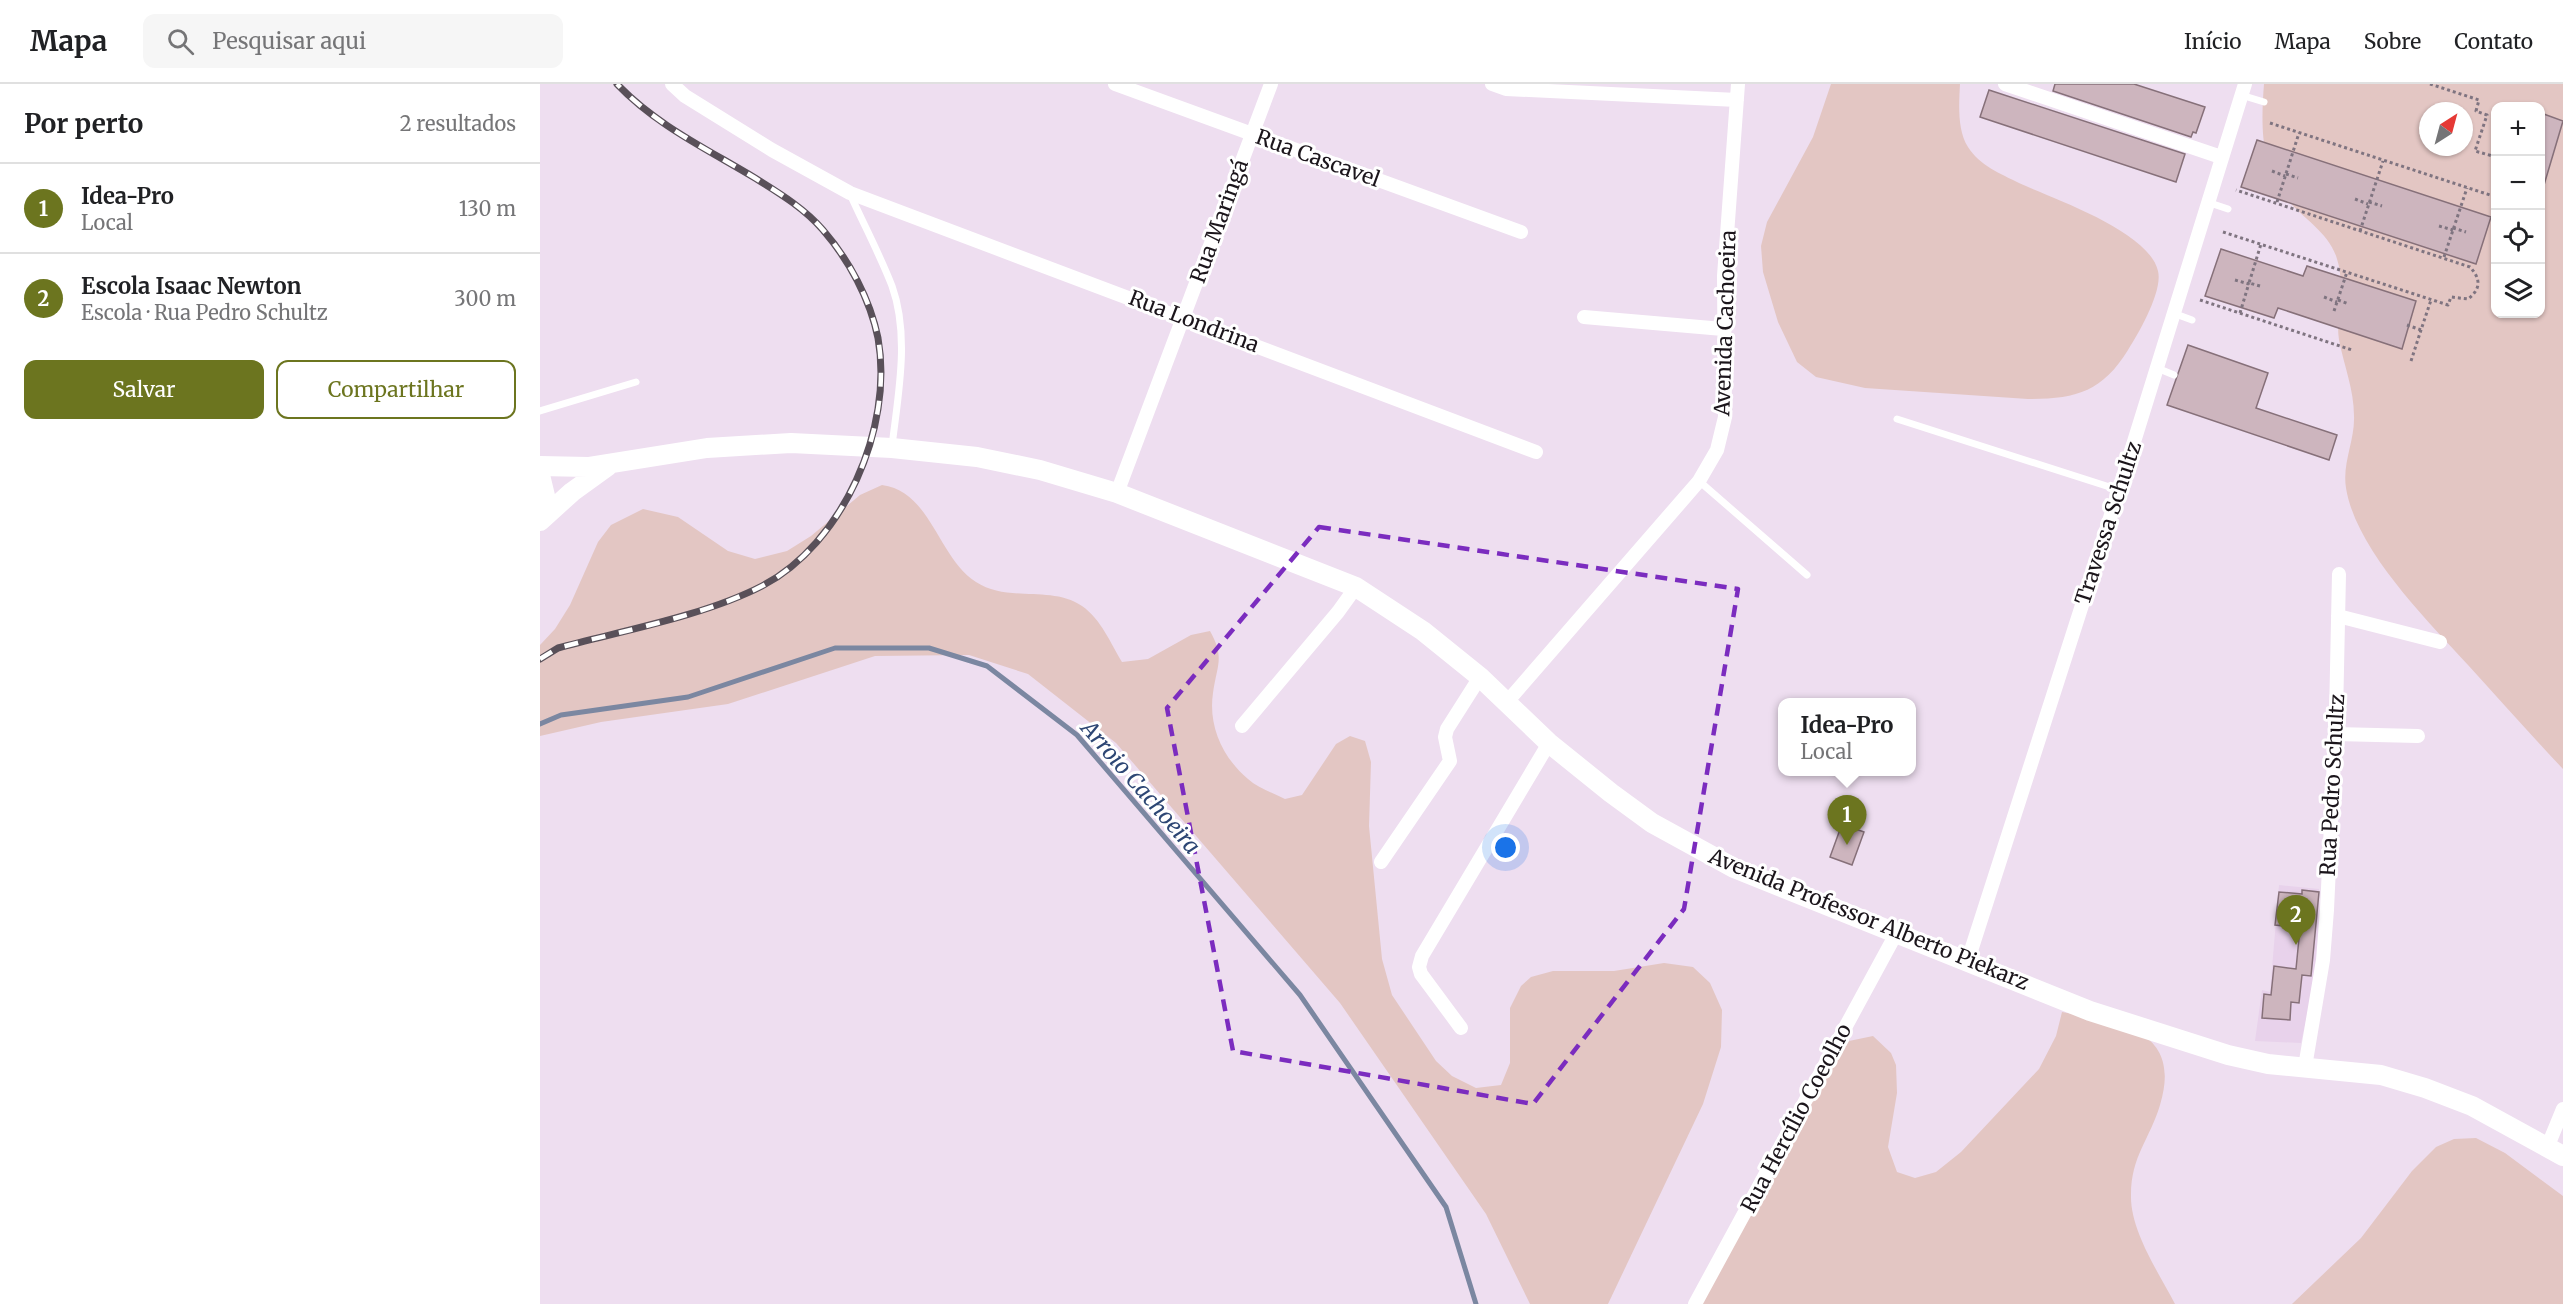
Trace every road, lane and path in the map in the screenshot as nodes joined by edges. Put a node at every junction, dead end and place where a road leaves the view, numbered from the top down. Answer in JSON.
{"nodes":[{"id":1,"x":672,"y":84,"type":"edge"},
{"id":2,"x":1115,"y":84,"type":"edge"},
{"id":3,"x":1271,"y":84,"type":"edge"},
{"id":4,"x":1491,"y":84,"type":"edge"},
{"id":5,"x":1738,"y":84,"type":"edge"},
{"id":6,"x":2005,"y":84,"type":"edge"},
{"id":7,"x":2430,"y":84,"type":"edge"},
{"id":8,"x":2243,"y":90,"type":"edge"},
{"id":9,"x":1737,"y":100,"type":"junction"},
{"id":10,"x":2264,"y":102,"type":"dead end"},
{"id":11,"x":2270,"y":123,"type":"dead end"},
{"id":12,"x":1251,"y":133,"type":"junction"},
{"id":13,"x":2299,"y":133,"type":"junction"},
{"id":14,"x":2493,"y":156,"type":"edge"},
{"id":15,"x":2221,"y":157,"type":"junction"},
{"id":16,"x":2382,"y":161,"type":"junction"},
{"id":17,"x":2272,"y":171,"type":"dead end"},
{"id":18,"x":2286,"y":175,"type":"junction"},
{"id":19,"x":2298,"y":178,"type":"dead end"},
{"id":20,"x":2467,"y":188,"type":"junction"},
{"id":21,"x":2236,"y":190,"type":"dead end"},
{"id":22,"x":850,"y":193,"type":"junction"},
{"id":23,"x":2491,"y":195,"type":"edge"},
{"id":24,"x":2355,"y":199,"type":"dead end"},
{"id":25,"x":2207,"y":202,"type":"junction"},
{"id":26,"x":2277,"y":202,"type":"junction"},
{"id":27,"x":2369,"y":203,"type":"junction"},
{"id":28,"x":2382,"y":206,"type":"dead end"},
{"id":29,"x":2228,"y":209,"type":"dead end"},
{"id":30,"x":2439,"y":226,"type":"dead end"},
{"id":31,"x":2453,"y":229,"type":"junction"},
{"id":32,"x":2360,"y":231,"type":"junction"},
{"id":33,"x":1521,"y":232,"type":"dead end"},
{"id":34,"x":2223,"y":232,"type":"dead end"},
{"id":35,"x":2466,"y":232,"type":"dead end"},
{"id":36,"x":2261,"y":244,"type":"junction"},
{"id":37,"x":2444,"y":257,"type":"junction"},
{"id":38,"x":2347,"y":272,"type":"junction"},
{"id":39,"x":2235,"y":280,"type":"dead end"},
{"id":40,"x":2249,"y":284,"type":"junction"},
{"id":41,"x":2260,"y":286,"type":"dead end"},
{"id":42,"x":2325,"y":297,"type":"dead end"},
{"id":43,"x":2200,"y":300,"type":"dead end"},
{"id":44,"x":2431,"y":300,"type":"junction"},
{"id":45,"x":2338,"y":301,"type":"junction"},
{"id":46,"x":2349,"y":304,"type":"dead end"},
{"id":47,"x":2334,"y":311,"type":"dead end"},
{"id":48,"x":2173,"y":313,"type":"junction"},
{"id":49,"x":2240,"y":313,"type":"junction"},
{"id":50,"x":1184,"y":317,"type":"junction"},
{"id":51,"x":1584,"y":317,"type":"dead end"},
{"id":52,"x":2192,"y":320,"type":"dead end"},
{"id":53,"x":2407,"y":325,"type":"dead end"},
{"id":54,"x":1723,"y":330,"type":"junction"},
{"id":55,"x":2421,"y":330,"type":"junction"},
{"id":56,"x":2352,"y":350,"type":"dead end"},
{"id":57,"x":2411,"y":361,"type":"dead end"},
{"id":58,"x":2157,"y":368,"type":"junction"},
{"id":59,"x":2174,"y":375,"type":"dead end"},
{"id":60,"x":636,"y":382,"type":"dead end"},
{"id":61,"x":540,"y":411,"type":"edge"},
{"id":62,"x":1897,"y":419,"type":"dead end"},
{"id":63,"x":892,"y":448,"type":"junction"},
{"id":64,"x":1536,"y":452,"type":"dead end"},
{"id":65,"x":611,"y":464,"type":"junction"},
{"id":66,"x":540,"y":466,"type":"edge"},
{"id":67,"x":540,"y":475,"type":"edge"},
{"id":68,"x":1699,"y":481,"type":"junction"},
{"id":69,"x":2119,"y":490,"type":"junction"},
{"id":70,"x":1117,"y":493,"type":"junction"},
{"id":71,"x":540,"y":520,"type":"edge"},
{"id":72,"x":2339,"y":574,"type":"dead end"},
{"id":73,"x":1807,"y":575,"type":"dead end"},
{"id":74,"x":1356,"y":587,"type":"junction"},
{"id":75,"x":2338,"y":616,"type":"junction"},
{"id":76,"x":2440,"y":642,"type":"dead end"},
{"id":77,"x":1480,"y":676,"type":"junction"},
{"id":78,"x":1507,"y":702,"type":"junction"},
{"id":79,"x":1242,"y":726,"type":"dead end"},
{"id":80,"x":2335,"y":734,"type":"junction"},
{"id":81,"x":2418,"y":736,"type":"dead end"},
{"id":82,"x":1550,"y":743,"type":"junction"},
{"id":83,"x":1381,"y":862,"type":"dead end"},
{"id":84,"x":1897,"y":932,"type":"junction"},
{"id":85,"x":1968,"y":960,"type":"junction"},
{"id":86,"x":1461,"y":1028,"type":"dead end"},
{"id":87,"x":2305,"y":1067,"type":"junction"},
{"id":88,"x":2563,"y":1109,"type":"edge"},
{"id":89,"x":2555,"y":1152,"type":"edge"},
{"id":90,"x":1695,"y":1304,"type":"edge"}],
"edges":[{"from":1,"to":22,"type":"street","name":"Rua Londrina"},
{"from":2,"to":12,"type":"street","name":"Rua Cascavel"},
{"from":3,"to":12,"type":"street","name":"Rua Maringá"},
{"from":4,"to":9,"type":"street"},
{"from":5,"to":9,"type":"street","name":"Avenida Cachoeira"},
{"from":6,"to":15,"type":"street"},
{"from":7,"to":14,"type":"path"},
{"from":8,"to":10,"type":"lane"},
{"from":8,"to":15,"type":"street","name":"Travessa Schultz"},
{"from":9,"to":54,"type":"street","name":"Avenida Cachoeira"},
{"from":11,"to":13,"type":"path"},
{"from":12,"to":33,"type":"street","name":"Rua Cascavel"},
{"from":12,"to":50,"type":"street","name":"Rua Maringá"},
{"from":13,"to":16,"type":"path"},
{"from":13,"to":18,"type":"path"},
{"from":15,"to":25,"type":"street","name":"Travessa Schultz"},
{"from":16,"to":20,"type":"path"},
{"from":16,"to":27,"type":"path"},
{"from":17,"to":18,"type":"path"},
{"from":18,"to":19,"type":"path"},
{"from":18,"to":26,"type":"path"},
{"from":20,"to":23,"type":"path"},
{"from":20,"to":31,"type":"path"},
{"from":21,"to":26,"type":"path"},
{"from":22,"to":50,"type":"street","name":"Rua Londrina"},
{"from":22,"to":63,"type":"lane"},
{"from":24,"to":27,"type":"path"},
{"from":25,"to":29,"type":"lane"},
{"from":25,"to":48,"type":"street","name":"Travessa Schultz"},
{"from":26,"to":32,"type":"path"},
{"from":27,"to":28,"type":"path"},
{"from":27,"to":32,"type":"path"},
{"from":30,"to":31,"type":"path"},
{"from":31,"to":35,"type":"path"},
{"from":31,"to":37,"type":"path"},
{"from":32,"to":37,"type":"path"},
{"from":34,"to":36,"type":"path"},
{"from":36,"to":38,"type":"path"},
{"from":36,"to":40,"type":"path"},
{"from":37,"to":44,"type":"path"},
{"from":38,"to":44,"type":"path"},
{"from":38,"to":45,"type":"path"},
{"from":39,"to":40,"type":"path"},
{"from":40,"to":41,"type":"path"},
{"from":40,"to":49,"type":"path"},
{"from":42,"to":45,"type":"path"},
{"from":43,"to":49,"type":"path"},
{"from":44,"to":55,"type":"path"},
{"from":45,"to":46,"type":"path"},
{"from":45,"to":47,"type":"path"},
{"from":48,"to":52,"type":"lane"},
{"from":48,"to":58,"type":"street","name":"Travessa Schultz"},
{"from":49,"to":56,"type":"path"},
{"from":50,"to":64,"type":"street","name":"Rua Londrina"},
{"from":50,"to":70,"type":"street","name":"Rua Maringá"},
{"from":51,"to":54,"type":"street"},
{"from":53,"to":55,"type":"path"},
{"from":54,"to":68,"type":"street","name":"Avenida Cachoeira"},
{"from":55,"to":57,"type":"path"},
{"from":58,"to":59,"type":"lane"},
{"from":58,"to":69,"type":"street","name":"Travessa Schultz"},
{"from":60,"to":61,"type":"lane"},
{"from":62,"to":69,"type":"lane"},
{"from":63,"to":65,"type":"main road","name":"Avenida Professor Alberto Piekarz"},
{"from":63,"to":70,"type":"main road","name":"Avenida Professor Alberto Piekarz"},
{"from":65,"to":66,"type":"main road","name":"Avenida Professor Alberto Piekarz"},
{"from":65,"to":71,"type":"main road","name":"Avenida Professor Alberto Piekarz"},
{"from":67,"to":71,"type":"main road"},
{"from":68,"to":73,"type":"lane"},
{"from":68,"to":78,"type":"street","name":"Avenida Cachoeira"},
{"from":69,"to":85,"type":"street","name":"Travessa Schultz"},
{"from":70,"to":74,"type":"main road","name":"Avenida Professor Alberto Piekarz"},
{"from":72,"to":75,"type":"street","name":"Rua Pedro Schultz"},
{"from":74,"to":77,"type":"main road","name":"Avenida Professor Alberto Piekarz"},
{"from":74,"to":79,"type":"street"},
{"from":75,"to":76,"type":"street"},
{"from":75,"to":80,"type":"street","name":"Rua Pedro Schultz"},
{"from":77,"to":78,"type":"main road","name":"Avenida Professor Alberto Piekarz"},
{"from":77,"to":83,"type":"street"},
{"from":78,"to":82,"type":"main road","name":"Avenida Professor Alberto Piekarz"},
{"from":80,"to":81,"type":"street"},
{"from":80,"to":87,"type":"street","name":"Rua Pedro Schultz"},
{"from":82,"to":84,"type":"main road","name":"Avenida Professor Alberto Piekarz"},
{"from":82,"to":86,"type":"street"},
{"from":84,"to":85,"type":"main road","name":"Avenida Professor Alberto Piekarz"},
{"from":84,"to":90,"type":"street","name":"Rua Hercílio Coeolho"},
{"from":85,"to":87,"type":"main road","name":"Avenida Professor Alberto Piekarz"},
{"from":87,"to":89,"type":"main road","name":"Avenida Professor Alberto Piekarz"},
{"from":88,"to":89,"type":"street"}]}
